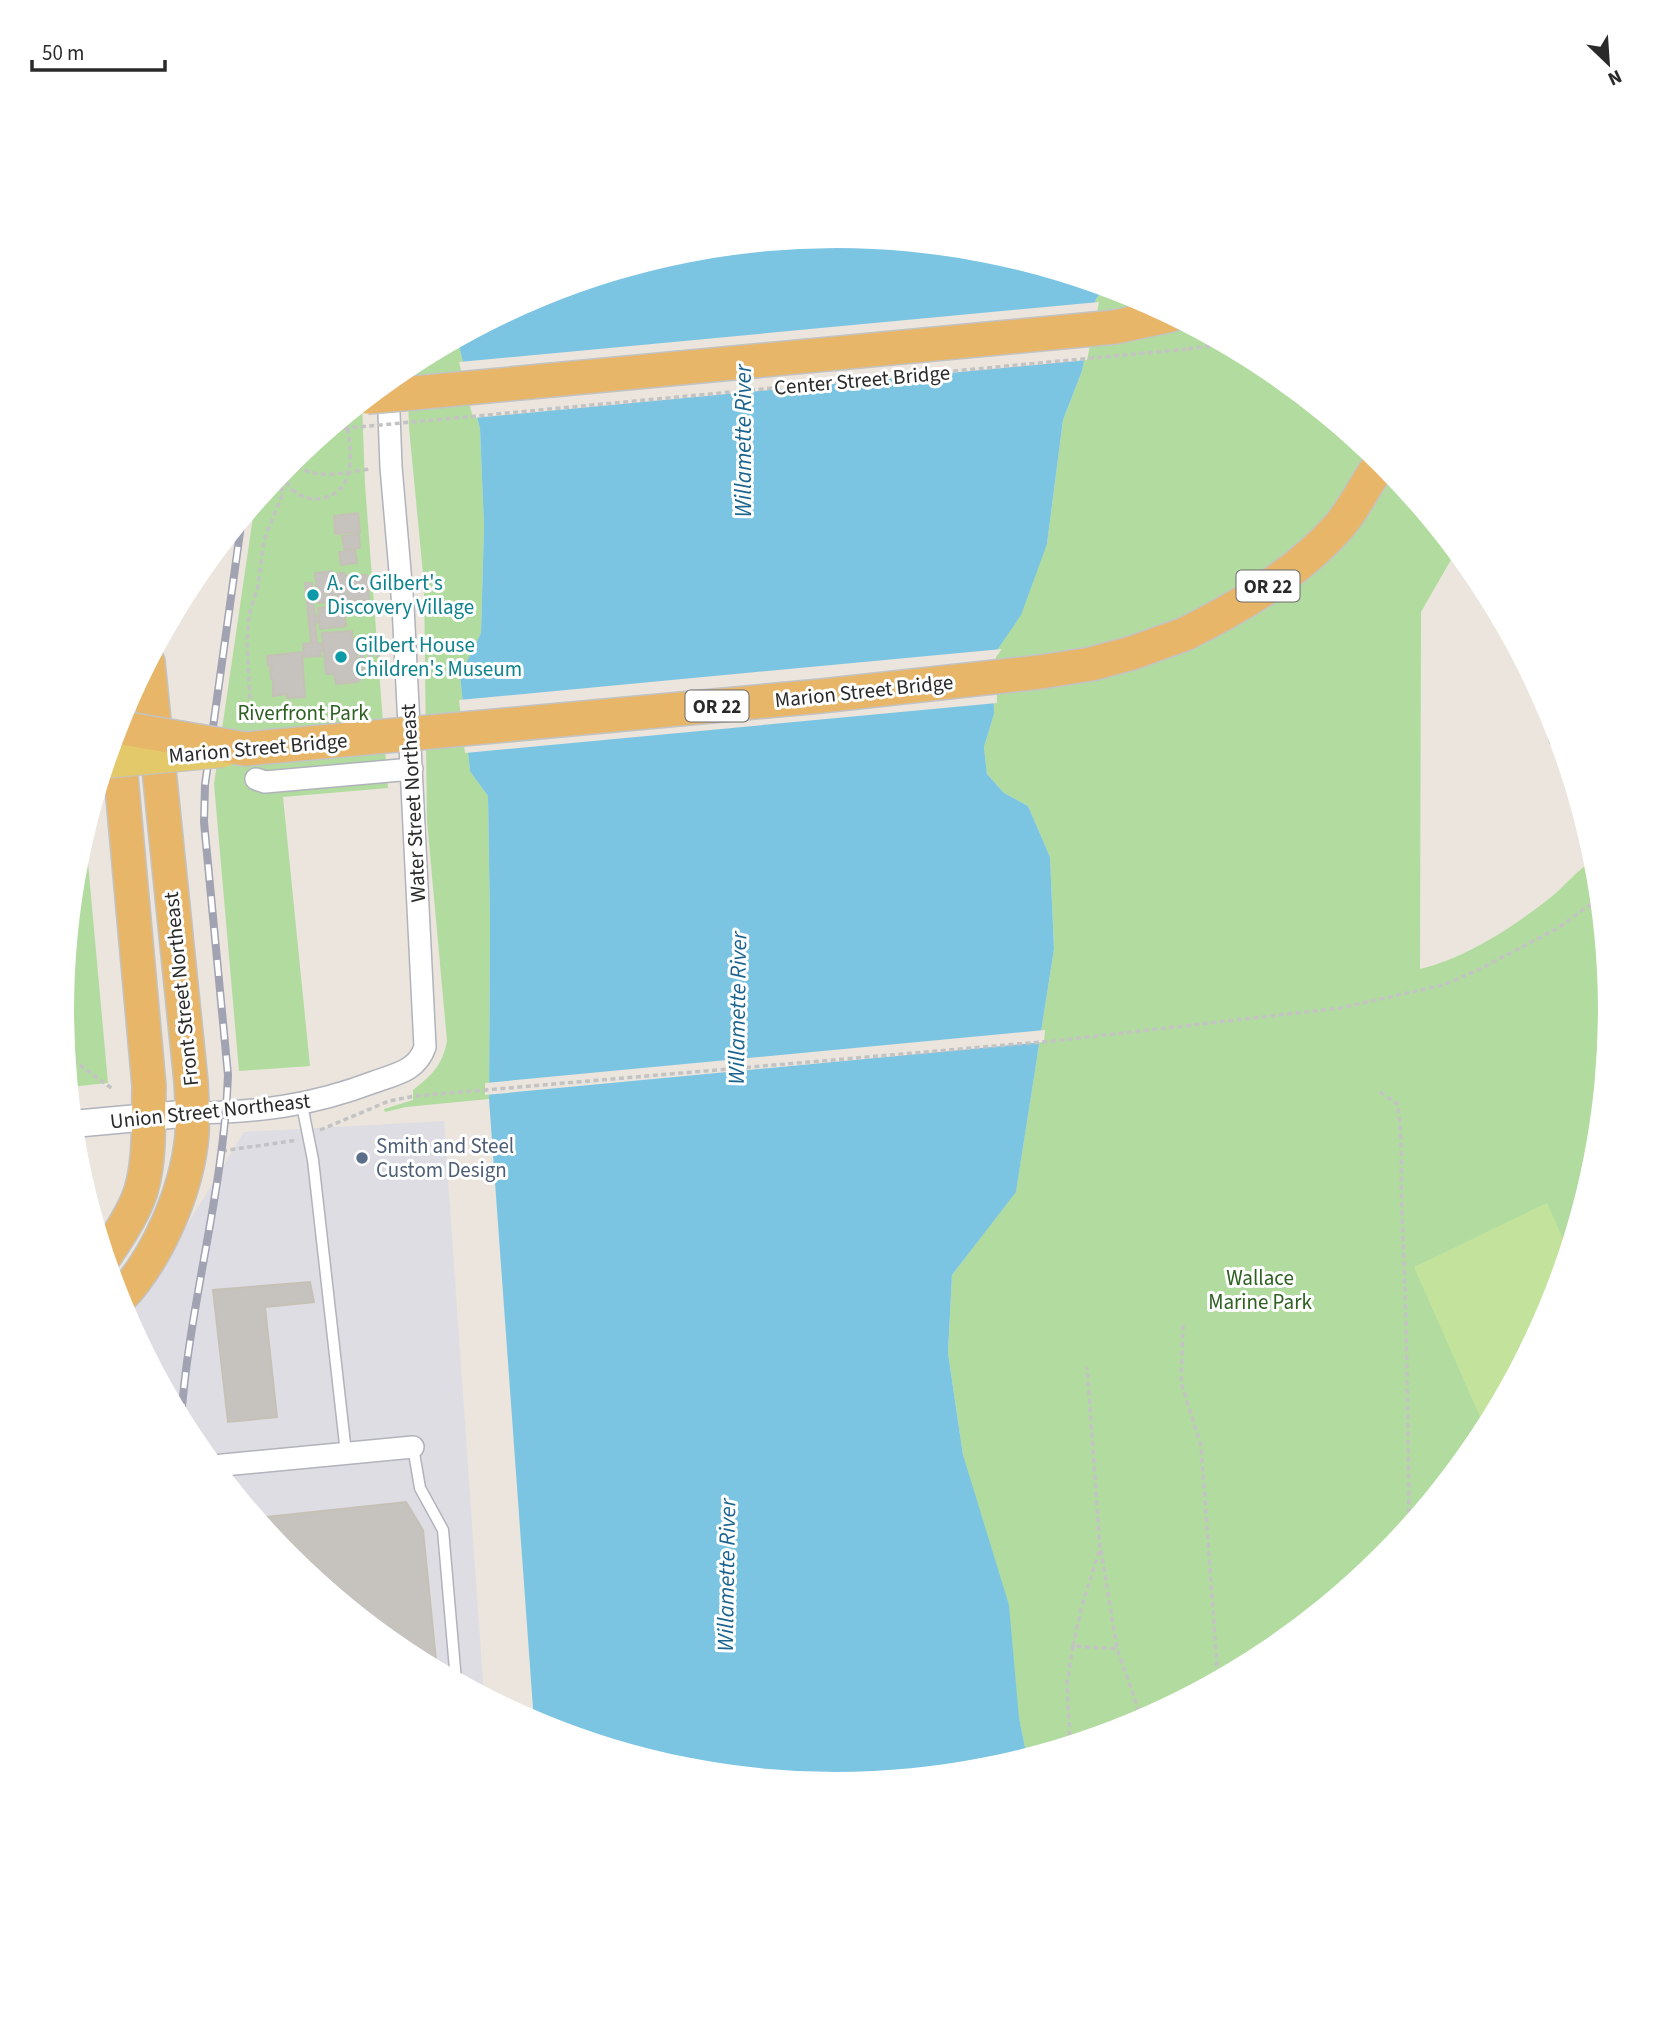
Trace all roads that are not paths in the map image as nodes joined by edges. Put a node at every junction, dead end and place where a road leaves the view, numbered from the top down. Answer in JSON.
{"nodes":[{"id":1,"x":1155,"y":318,"type":"edge"},
{"id":2,"x":1115,"y":327,"type":"junction"},
{"id":3,"x":1192,"y":339,"type":"edge"},
{"id":4,"x":401,"y":387,"type":"edge"},
{"id":5,"x":1375,"y":472,"type":"edge"},
{"id":6,"x":1387,"y":484,"type":"edge"},
{"id":7,"x":1341,"y":524,"type":"junction"},
{"id":8,"x":150,"y":678,"type":"edge"},
{"id":9,"x":127,"y":730,"type":"edge"},
{"id":10,"x":118,"y":754,"type":"edge"},
{"id":11,"x":251,"y":754,"type":"junction"},
{"id":12,"x":115,"y":761,"type":"edge"},
{"id":13,"x":412,"y":769,"type":"junction"},
{"id":14,"x":421,"y":1058,"type":"joint"},
{"id":15,"x":302,"y":1105,"type":"junction"},
{"id":16,"x":192,"y":1113,"type":"junction"},
{"id":17,"x":148,"y":1117,"type":"junction"},
{"id":18,"x":82,"y":1123,"type":"edge"},
{"id":19,"x":111,"y":1245,"type":"edge"},
{"id":20,"x":127,"y":1288,"type":"edge"},
{"id":21,"x":413,"y":1447,"type":"joint"},
{"id":22,"x":346,"y":1454,"type":"junction"},
{"id":23,"x":225,"y":1465,"type":"edge"},
{"id":24,"x":455,"y":1670,"type":"edge"}],
"edges":[{"from":1,"to":2,"type":"highway","name":"Center Street Bridge"},
{"from":2,"to":3,"type":"highway","name":"Center Street Bridge"},
{"from":2,"to":4,"type":"highway","name":"Center Street Bridge"},
{"from":4,"to":13,"type":"street","name":"Water Street Northeast"},
{"from":5,"to":7,"type":"highway","name":"Marion Street Bridge","number":"OR 22"},
{"from":6,"to":7,"type":"highway"},
{"from":7,"to":11,"type":"highway","name":"Marion Street Bridge","number":"OR 22","bridge":true},
{"from":8,"to":16,"type":"highway","name":"Front Street Northeast"},
{"from":9,"to":11,"type":"highway","number":"OR 22","bridge":true},
{"from":10,"to":17,"type":"highway","name":"Front Street Northeast"},
{"from":11,"to":12,"type":"main road","name":"Marion Street Bridge","bridge":true},
{"from":11,"to":13,"type":"street"},
{"from":13,"to":14,"type":"street","name":"Water Street Northeast"},
{"from":14,"to":15,"type":"street","name":"Union Street Northeast"},
{"from":15,"to":16,"type":"street","name":"Union Street Northeast"},
{"from":15,"to":22,"type":"lane"},
{"from":16,"to":17,"type":"street","name":"Union Street Northeast"},
{"from":16,"to":20,"type":"highway","name":"Front Street Northeast"},
{"from":17,"to":18,"type":"street","name":"Union Street Northeast"},
{"from":17,"to":19,"type":"highway","name":"Front Street Northeast"},
{"from":21,"to":22,"type":"street"},
{"from":21,"to":24,"type":"lane"},
{"from":22,"to":23,"type":"street"}]}
